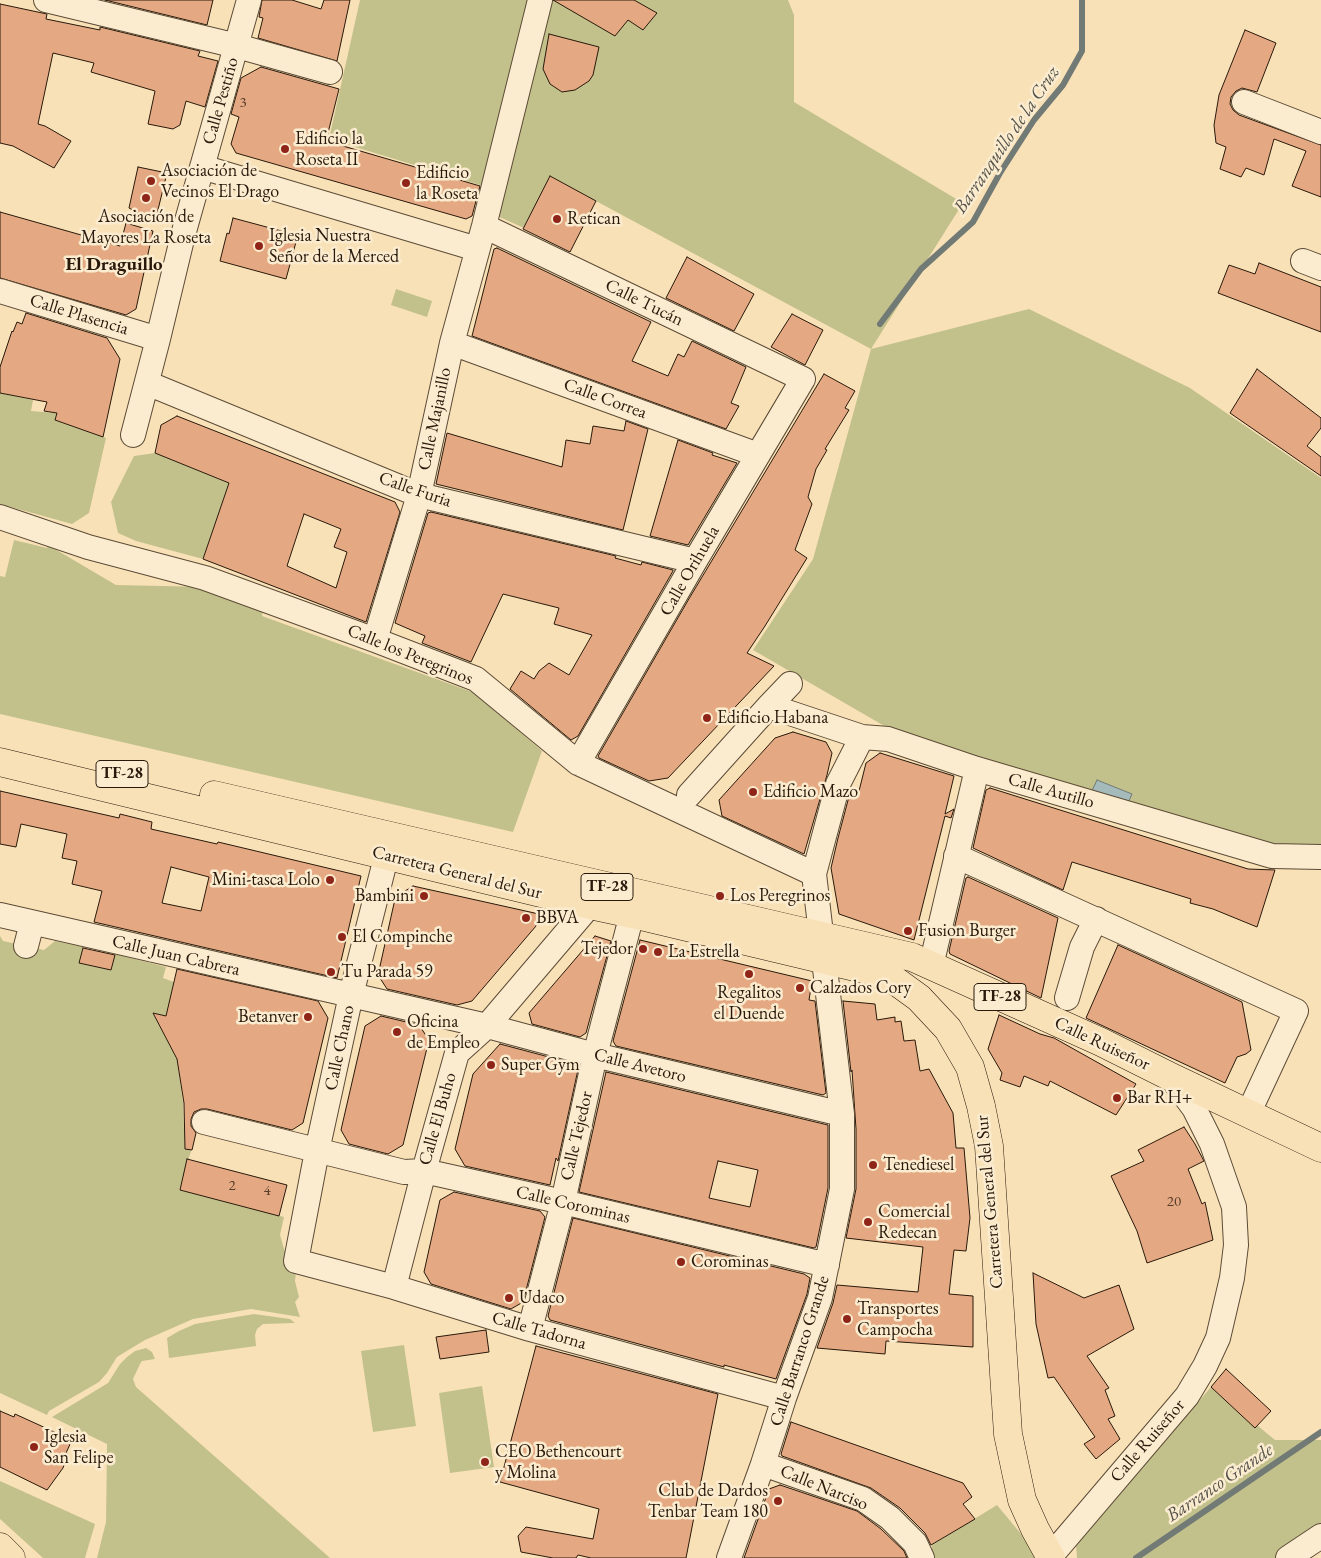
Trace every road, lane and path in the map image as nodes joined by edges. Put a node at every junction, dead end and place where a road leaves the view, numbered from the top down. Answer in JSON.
{"nodes":[{"id":1,"x":46,"y":0,"type":"edge"},
{"id":2,"x":249,"y":0,"type":"edge"},
{"id":3,"x":540,"y":0,"type":"edge"},
{"id":4,"x":237,"y":46,"type":"junction"},
{"id":5,"x":330,"y":72,"type":"dead end"},
{"id":6,"x":1244,"y":102,"type":"dead end"},
{"id":7,"x":1321,"y":132,"type":"edge"},
{"id":8,"x":202,"y":167,"type":"junction"},
{"id":9,"x":484,"y":226,"type":"junction"},
{"id":10,"x":477,"y":249,"type":"junction"},
{"id":11,"x":0,"y":292,"type":"edge"},
{"id":12,"x":158,"y":339,"type":"junction"},
{"id":13,"x":452,"y":343,"type":"junction"},
{"id":14,"x":803,"y":380,"type":"joint"},
{"id":15,"x":147,"y":383,"type":"junction"},
{"id":16,"x":133,"y":435,"type":"dead end"},
{"id":17,"x":758,"y":455,"type":"junction"},
{"id":18,"x":419,"y":495,"type":"junction"},
{"id":19,"x":0,"y":517,"type":"edge"},
{"id":20,"x":695,"y":561,"type":"junction"},
{"id":21,"x":375,"y":640,"type":"junction"},
{"id":22,"x":790,"y":684,"type":"dead end"},
{"id":23,"x":769,"y":706,"type":"junction"},
{"id":24,"x":862,"y":737,"type":"junction"},
{"id":25,"x":0,"y":745,"type":"edge"},
{"id":26,"x":0,"y":762,"type":"edge"},
{"id":27,"x":578,"y":763,"type":"junction"},
{"id":28,"x":977,"y":769,"type":"junction"},
{"id":29,"x":689,"y":795,"type":"dead end"},
{"id":30,"x":389,"y":846,"type":"junction"},
{"id":31,"x":956,"y":856,"type":"junction"},
{"id":32,"x":1321,"y":857,"type":"edge"},
{"id":33,"x":814,"y":874,"type":"junction"},
{"id":34,"x":599,"y":896,"type":"junction"},
{"id":35,"x":632,"y":914,"type":"junction"},
{"id":36,"x":0,"y":915,"type":"edge"},
{"id":37,"x":1096,"y":920,"type":"junction"},
{"id":38,"x":32,"y":923,"type":"junction"},
{"id":39,"x":26,"y":946,"type":"dead end"},
{"id":40,"x":823,"y":947,"type":"junction"},
{"id":41,"x":931,"y":966,"type":"junction"},
{"id":42,"x":351,"y":995,"type":"junction"},
{"id":43,"x":1067,"y":998,"type":"dead end"},
{"id":44,"x":487,"y":1026,"type":"junction"},
{"id":45,"x":596,"y":1055,"type":"junction"},
{"id":46,"x":1171,"y":1077,"type":"junction"},
{"id":47,"x":842,"y":1114,"type":"junction"},
{"id":48,"x":1248,"y":1114,"type":"junction"},
{"id":49,"x":204,"y":1122,"type":"dead end"},
{"id":50,"x":1321,"y":1148,"type":"edge"},
{"id":51,"x":317,"y":1151,"type":"junction"},
{"id":52,"x":424,"y":1171,"type":"junction"},
{"id":53,"x":563,"y":1202,"type":"junction"},
{"id":54,"x":296,"y":1261,"type":"joint"},
{"id":55,"x":828,"y":1265,"type":"junction"},
{"id":56,"x":394,"y":1287,"type":"junction"},
{"id":57,"x":530,"y":1329,"type":"junction"},
{"id":58,"x":784,"y":1398,"type":"junction"},
{"id":59,"x":763,"y":1464,"type":"junction"},
{"id":60,"x":1321,"y":1536,"type":"edge"},
{"id":61,"x":0,"y":1547,"type":"edge"},
{"id":62,"x":1051,"y":1557,"type":"edge"},
{"id":63,"x":12,"y":1558,"type":"edge"},
{"id":64,"x":729,"y":1558,"type":"edge"},
{"id":65,"x":922,"y":1558,"type":"edge"},
{"id":66,"x":1288,"y":1558,"type":"edge"}],
"edges":[{"from":1,"to":4,"type":"street"},
{"from":2,"to":4,"type":"street","name":"Calle Pestiño"},
{"from":3,"to":9,"type":"street","name":"Calle Majanillo"},
{"from":4,"to":5,"type":"street"},
{"from":4,"to":8,"type":"street","name":"Calle Pestiño"},
{"from":6,"to":7,"type":"street"},
{"from":8,"to":10,"type":"street"},
{"from":8,"to":12,"type":"street","name":"Calle Pestiño"},
{"from":9,"to":10,"type":"street","name":"Calle Majanillo"},
{"from":9,"to":14,"type":"street","name":"Calle Tucán"},
{"from":10,"to":13,"type":"street","name":"Calle Majanillo"},
{"from":11,"to":12,"type":"street","name":"Calle Plasencia"},
{"from":12,"to":15,"type":"street","name":"Calle Pestiño"},
{"from":13,"to":17,"type":"street","name":"Calle Correa"},
{"from":13,"to":18,"type":"street","name":"Calle Majanillo"},
{"from":14,"to":17,"type":"street","name":"Calle Orihuela"},
{"from":15,"to":16,"type":"street","name":"Calle Pestiño"},
{"from":15,"to":18,"type":"street","name":"Calle Furia"},
{"from":17,"to":20,"type":"street","name":"Calle Orihuela"},
{"from":18,"to":20,"type":"street","name":"Calle Furia"},
{"from":18,"to":21,"type":"street","name":"Calle Majanillo"},
{"from":19,"to":21,"type":"street","name":"Calle los Peregrinos"},
{"from":20,"to":27,"type":"street","name":"Calle Orihuela"},
{"from":21,"to":27,"type":"street","name":"Calle los Peregrinos"},
{"from":22,"to":23,"type":"street"},
{"from":23,"to":24,"type":"street","name":"Calle Autillo"},
{"from":23,"to":29,"type":"street"},
{"from":24,"to":28,"type":"street","name":"Calle Autillo"},
{"from":24,"to":33,"type":"street"},
{"from":25,"to":30,"type":"main road","name":"Carretera General del Sur","number":"TF-28"},
{"from":26,"to":30,"type":"main road","name":"Carretera General del Sur","number":"TF-28"},
{"from":27,"to":33,"type":"street","name":"Calle los Peregrinos"},
{"from":28,"to":31,"type":"street"},
{"from":28,"to":32,"type":"street","name":"Calle Autillo"},
{"from":30,"to":34,"type":"main road","name":"Carretera General del Sur","number":"TF-28"},
{"from":30,"to":42,"type":"street","name":"Calle Chano"},
{"from":31,"to":37,"type":"street"},
{"from":31,"to":41,"type":"street"},
{"from":33,"to":40,"type":"street","name":"Calle Barranco Grande"},
{"from":34,"to":35,"type":"main road","name":"Carretera General del Sur","number":"TF-28"},
{"from":34,"to":40,"type":"main road","name":"Carretera General del Sur","number":"TF-28"},
{"from":34,"to":44,"type":"street","name":"Calle El Buho"},
{"from":35,"to":40,"type":"main road","name":"Carretera General del Sur","number":"TF-28"},
{"from":35,"to":45,"type":"street","name":"Calle Tejedor"},
{"from":36,"to":38,"type":"street","name":"Calle Juan Cabrera"},
{"from":37,"to":43,"type":"street"},
{"from":37,"to":48,"type":"street"},
{"from":38,"to":39,"type":"street"},
{"from":38,"to":42,"type":"street","name":"Calle Juan Cabrera"},
{"from":40,"to":41,"type":"main road","name":"Calle Ruiseñor","number":"TF-28"},
{"from":40,"to":47,"type":"street","name":"Calle Barranco Grande"},
{"from":40,"to":62,"type":"main road","name":"Carretera General del Sur","number":"TF-28"},
{"from":41,"to":46,"type":"main road","name":"Calle Ruiseñor","number":"TF-28"},
{"from":42,"to":44,"type":"street","name":"Calle Avetoro"},
{"from":42,"to":51,"type":"street","name":"Calle Chano"},
{"from":44,"to":45,"type":"street","name":"Calle Avetoro"},
{"from":44,"to":52,"type":"street","name":"Calle El Buho"},
{"from":45,"to":47,"type":"street","name":"Calle Avetoro"},
{"from":45,"to":53,"type":"street","name":"Calle Tejedor"},
{"from":46,"to":48,"type":"main road","number":"TF-28"},
{"from":46,"to":62,"type":"street","name":"Calle Ruiseñor"},
{"from":47,"to":55,"type":"street","name":"Calle Barranco Grande"},
{"from":48,"to":50,"type":"main road","number":"TF-28"},
{"from":49,"to":51,"type":"street","name":"Calle Corominas"},
{"from":51,"to":52,"type":"street","name":"Calle Corominas"},
{"from":51,"to":54,"type":"street","name":"Calle Chano"},
{"from":52,"to":53,"type":"street","name":"Calle Corominas"},
{"from":52,"to":56,"type":"street","name":"Calle El Buho"},
{"from":53,"to":55,"type":"street","name":"Calle Corominas"},
{"from":53,"to":57,"type":"street","name":"Calle Tejedor"},
{"from":54,"to":56,"type":"street","name":"Calle Tadorna"},
{"from":55,"to":58,"type":"street","name":"Calle Barranco Grande"},
{"from":56,"to":57,"type":"street","name":"Calle Tadorna"},
{"from":57,"to":58,"type":"street","name":"Calle Tadorna"},
{"from":58,"to":59,"type":"street","name":"Calle Barranco Grande"},
{"from":59,"to":64,"type":"street","name":"Calle Barranco Grande"},
{"from":59,"to":65,"type":"street","name":"Calle Narciso"},
{"from":60,"to":66,"type":"street"},
{"from":61,"to":63,"type":"main road"}]}
